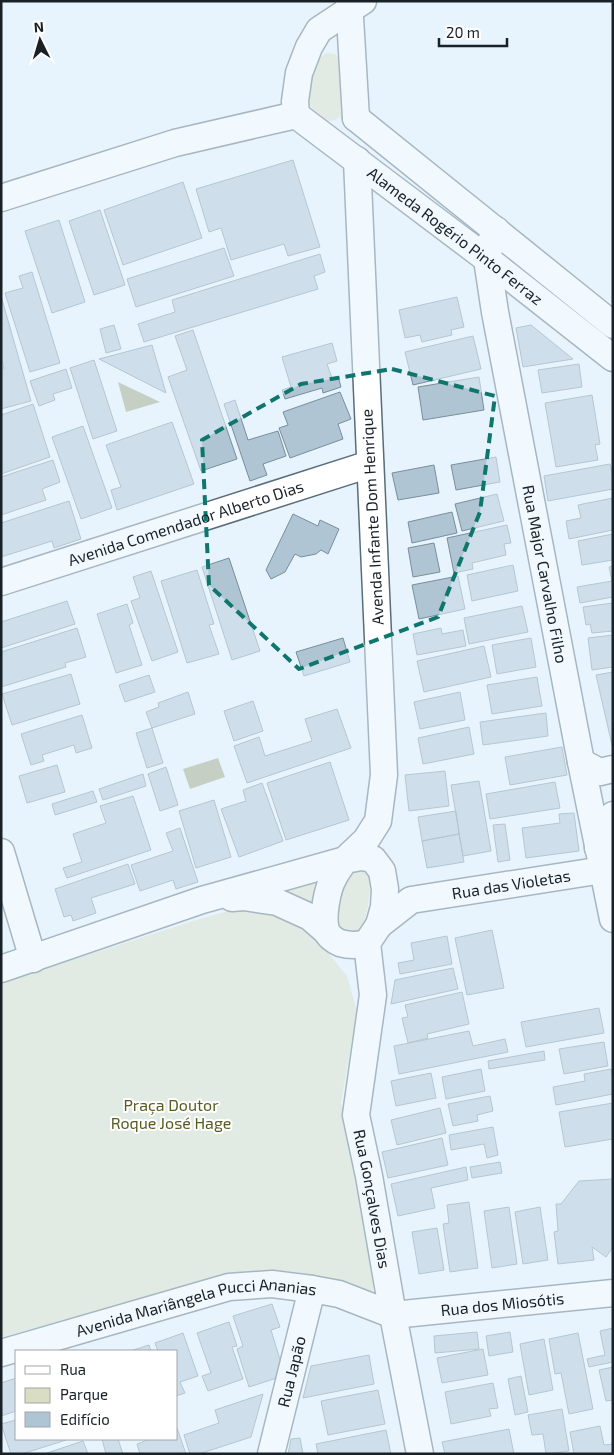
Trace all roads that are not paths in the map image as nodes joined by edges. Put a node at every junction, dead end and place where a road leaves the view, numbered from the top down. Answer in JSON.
{"nodes":[{"id":1,"x":354,"y":4,"type":"edge"},
{"id":2,"x":296,"y":115,"type":"junction"},
{"id":3,"x":356,"y":118,"type":"junction"},
{"id":4,"x":329,"y":139,"type":"junction"},
{"id":5,"x":357,"y":160,"type":"junction"},
{"id":6,"x":1,"y":198,"type":"edge"},
{"id":7,"x":496,"y":230,"type":"junction"},
{"id":8,"x":487,"y":259,"type":"junction"},
{"id":9,"x":609,"y":316,"type":"edge"},
{"id":10,"x":580,"y":333,"type":"junction"},
{"id":11,"x":613,"y":358,"type":"edge"},
{"id":12,"x":370,"y":464,"type":"junction"},
{"id":13,"x":1,"y":582,"type":"edge"},
{"id":14,"x":581,"y":762,"type":"junction"},
{"id":15,"x":613,"y":769,"type":"edge"},
{"id":16,"x":613,"y":815,"type":"edge"},
{"id":17,"x":1,"y":852,"type":"edge"},
{"id":18,"x":345,"y":860,"type":"junction"},
{"id":19,"x":607,"y":863,"type":"edge"},
{"id":20,"x":382,"y":871,"type":"junction"},
{"id":21,"x":202,"y":900,"type":"junction"},
{"id":22,"x":411,"y":900,"type":"junction"},
{"id":23,"x":613,"y":919,"type":"edge"},
{"id":24,"x":326,"y":931,"type":"junction"},
{"id":25,"x":373,"y":934,"type":"junction"},
{"id":26,"x":33,"y":959,"type":"junction"},
{"id":27,"x":1,"y":969,"type":"edge"},
{"id":28,"x":312,"y":1289,"type":"junction"},
{"id":29,"x":613,"y":1293,"type":"edge"},
{"id":30,"x":393,"y":1314,"type":"junction"},
{"id":31,"x":1,"y":1353,"type":"edge"},
{"id":32,"x":271,"y":1454,"type":"edge"},
{"id":33,"x":420,"y":1454,"type":"edge"}],
"edges":[{"from":1,"to":2,"type":"street"},
{"from":1,"to":3,"type":"street"},
{"from":2,"to":4,"type":"street","name":"Alameda Rogério Pinto Ferraz"},
{"from":2,"to":6,"type":"street"},
{"from":3,"to":4,"type":"street"},
{"from":3,"to":7,"type":"street","name":"Alameda Rogério Pinto Ferraz"},
{"from":4,"to":5,"type":"street","name":"Alameda Rogério Pinto Ferraz"},
{"from":5,"to":8,"type":"street","name":"Alameda Rogério Pinto Ferraz"},
{"from":5,"to":12,"type":"street","name":"Avenda Infante Dom Henrique"},
{"from":7,"to":8,"type":"street","name":"Rua Major Carvalho Filho"},
{"from":7,"to":9,"type":"street","name":"Alameda Rogério Pinto Ferraz"},
{"from":8,"to":10,"type":"street","name":"Alameda Rogério Pinto Ferraz"},
{"from":8,"to":14,"type":"street","name":"Rua Major Carvalho Filho"},
{"from":9,"to":10,"type":"street"},
{"from":10,"to":11,"type":"street","name":"Alameda Rogério Pinto Ferraz"},
{"from":12,"to":13,"type":"street","name":"Avenida Comendador Alberto Dias"},
{"from":12,"to":18,"type":"street","name":"Avenda Infante Dom Henrique"},
{"from":14,"to":15,"type":"street"},
{"from":14,"to":19,"type":"street","name":"Rua Major Carvalho Filho"},
{"from":16,"to":19,"type":"street"},
{"from":17,"to":26,"type":"street"},
{"from":18,"to":20,"type":"street"},
{"from":18,"to":21,"type":"street"},
{"from":18,"to":24,"type":"street"},
{"from":19,"to":22,"type":"street","name":"Rua das Violetas"},
{"from":19,"to":23,"type":"street","name":"Rua Major Carvalho Filho"},
{"from":20,"to":22,"type":"street"},
{"from":20,"to":25,"type":"street"},
{"from":21,"to":24,"type":"street"},
{"from":21,"to":26,"type":"street"},
{"from":22,"to":25,"type":"street","name":"Rua das Violetas"},
{"from":24,"to":25,"type":"street"},
{"from":25,"to":30,"type":"street","name":"Rua Gonçalves Dias"},
{"from":26,"to":27,"type":"street"},
{"from":28,"to":30,"type":"street","name":"Avenida Mariângela Pucci Ananias"},
{"from":28,"to":31,"type":"street","name":"Avenida Mariângela Pucci Ananias"},
{"from":28,"to":32,"type":"street","name":"Rua Japão"},
{"from":29,"to":30,"type":"street","name":"Rua dos Miosótis"},
{"from":30,"to":33,"type":"street","name":"Rua Gonçalves Dias"}]}
